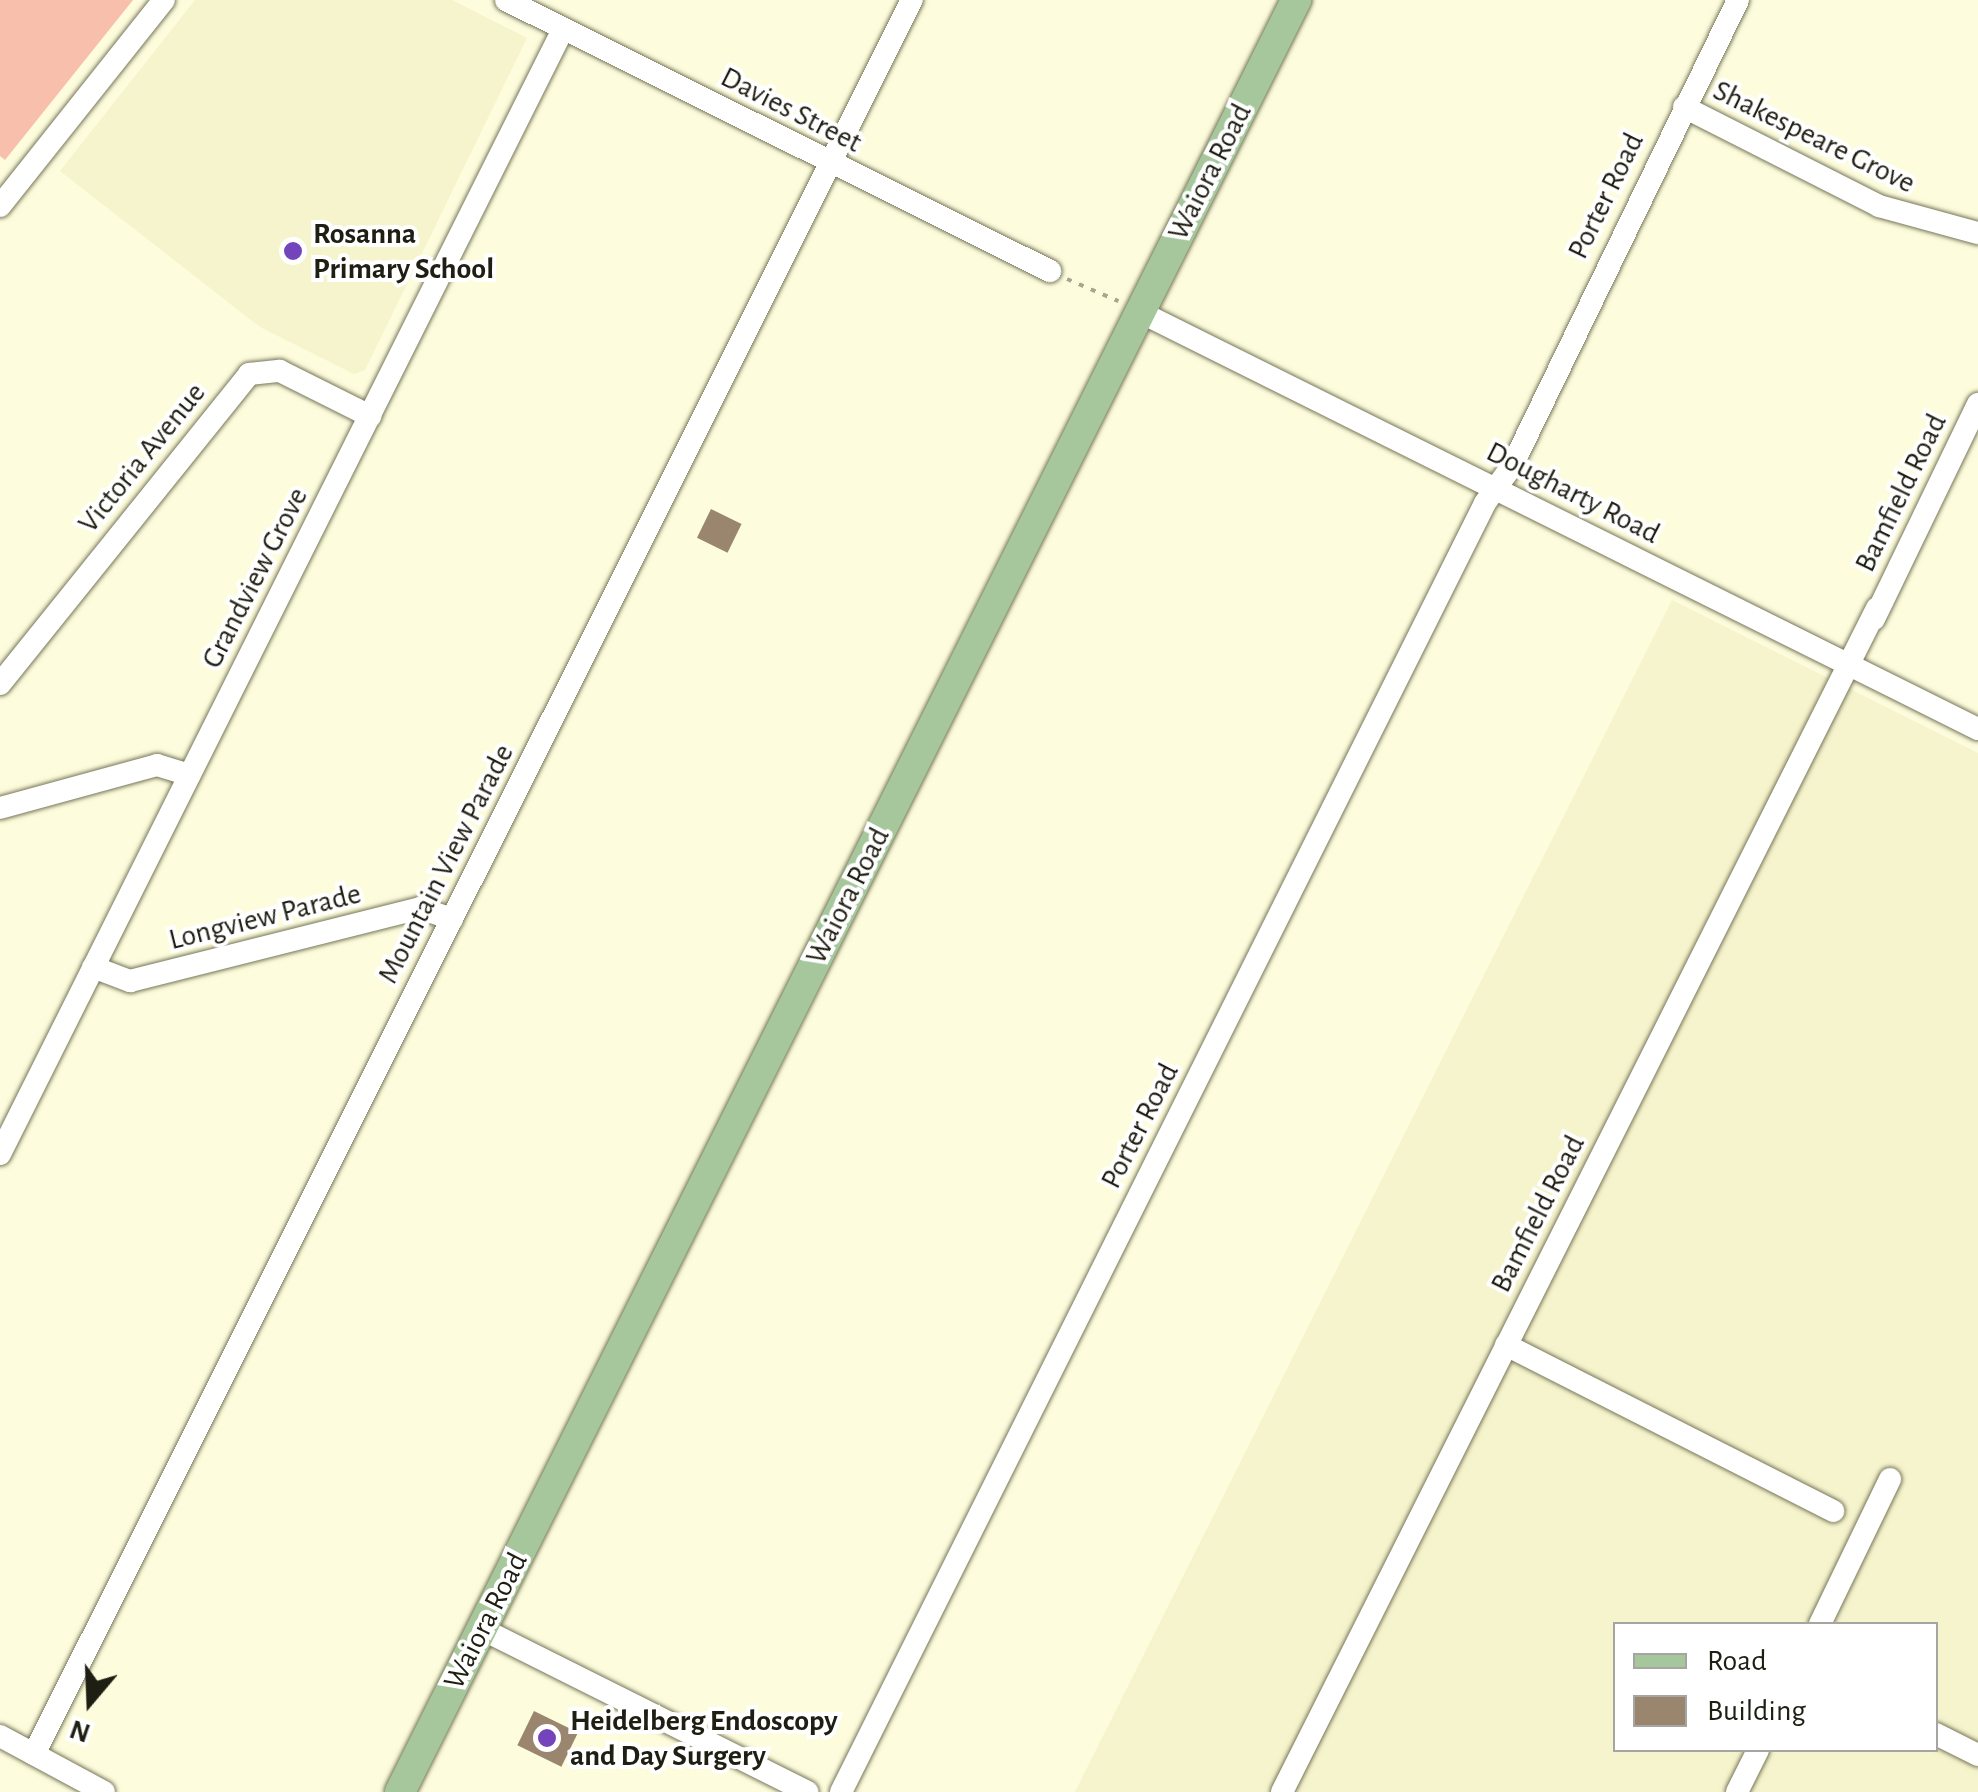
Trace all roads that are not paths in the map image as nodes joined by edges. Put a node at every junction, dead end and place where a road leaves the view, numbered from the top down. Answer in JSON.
{"nodes":[{"id":1,"x":164,"y":0,"type":"edge"},
{"id":2,"x":912,"y":0,"type":"edge"},
{"id":3,"x":1296,"y":0,"type":"edge"},
{"id":4,"x":1738,"y":0,"type":"edge"},
{"id":5,"x":521,"y":3,"type":"edge"},
{"id":6,"x":563,"y":29,"type":"junction"},
{"id":7,"x":1684,"y":107,"type":"junction"},
{"id":8,"x":830,"y":164,"type":"junction"},
{"id":9,"x":0,"y":206,"type":"edge"},
{"id":10,"x":1978,"y":233,"type":"edge"},
{"id":11,"x":1050,"y":271,"type":"road end"},
{"id":12,"x":1140,"y":312,"type":"junction"},
{"id":13,"x":1978,"y":404,"type":"edge"},
{"id":14,"x":370,"y":416,"type":"junction"},
{"id":15,"x":1494,"y":486,"type":"junction"},
{"id":16,"x":1848,"y":664,"type":"junction"},
{"id":17,"x":0,"y":684,"type":"edge"},
{"id":18,"x":1978,"y":729,"type":"edge"},
{"id":19,"x":190,"y":774,"type":"junction"},
{"id":20,"x":0,"y":808,"type":"edge"},
{"id":21,"x":452,"y":918,"type":"junction"},
{"id":22,"x":93,"y":967,"type":"junction"},
{"id":23,"x":0,"y":1154,"type":"edge"},
{"id":24,"x":1506,"y":1346,"type":"junction"},
{"id":25,"x":1890,"y":1479,"type":"dead end"},
{"id":26,"x":1833,"y":1511,"type":"dead end"},
{"id":27,"x":1821,"y":1622,"type":"edge"},
{"id":28,"x":482,"y":1629,"type":"junction"},
{"id":29,"x":1938,"y":1735,"type":"edge"},
{"id":30,"x":0,"y":1736,"type":"edge"},
{"id":31,"x":1757,"y":1752,"type":"edge"},
{"id":32,"x":34,"y":1754,"type":"junction"},
{"id":33,"x":1978,"y":1755,"type":"edge"},
{"id":34,"x":102,"y":1792,"type":"edge"},
{"id":35,"x":400,"y":1792,"type":"edge"},
{"id":36,"x":807,"y":1792,"type":"edge"},
{"id":37,"x":841,"y":1792,"type":"edge"},
{"id":38,"x":1282,"y":1792,"type":"edge"},
{"id":39,"x":1737,"y":1792,"type":"edge"}],
"edges":[{"from":1,"to":9,"type":"street"},
{"from":2,"to":8,"type":"street","name":"Mountain View Parade"},
{"from":3,"to":12,"type":"main road","name":"Waiora Road"},
{"from":4,"to":7,"type":"street","name":"Porter Road"},
{"from":5,"to":6,"type":"street","name":"Davies Street"},
{"from":6,"to":8,"type":"street","name":"Davies Street"},
{"from":6,"to":14,"type":"street","name":"Grandview Grove"},
{"from":7,"to":10,"type":"street","name":"Shakespeare Grove"},
{"from":7,"to":15,"type":"street","name":"Porter Road"},
{"from":8,"to":11,"type":"street","name":"Davies Street"},
{"from":8,"to":21,"type":"street","name":"Mountain View Parade"},
{"from":12,"to":15,"type":"street","name":"Dougharty Road"},
{"from":12,"to":28,"type":"main road","name":"Waiora Road"},
{"from":13,"to":16,"type":"street","name":"Bamfield Road"},
{"from":14,"to":17,"type":"street","name":"Victoria Avenue"},
{"from":14,"to":19,"type":"street","name":"Grandview Grove"},
{"from":15,"to":16,"type":"street","name":"Dougharty Road"},
{"from":15,"to":37,"type":"street","name":"Porter Road"},
{"from":16,"to":18,"type":"street","name":"Dougharty Road"},
{"from":16,"to":24,"type":"street","name":"Bamfield Road"},
{"from":19,"to":20,"type":"street"},
{"from":19,"to":22,"type":"street","name":"Grandview Grove"},
{"from":21,"to":22,"type":"street","name":"Longview Parade"},
{"from":21,"to":32,"type":"street","name":"Mountain View Parade"},
{"from":22,"to":23,"type":"street","name":"Grandview Grove"},
{"from":24,"to":26,"type":"street"},
{"from":24,"to":38,"type":"street","name":"Bamfield Road"},
{"from":25,"to":27,"type":"street"},
{"from":28,"to":35,"type":"main road","name":"Waiora Road"},
{"from":28,"to":36,"type":"street"},
{"from":29,"to":33,"type":"street"},
{"from":30,"to":32,"type":"street"},
{"from":31,"to":39,"type":"street"},
{"from":32,"to":34,"type":"street"}]}
